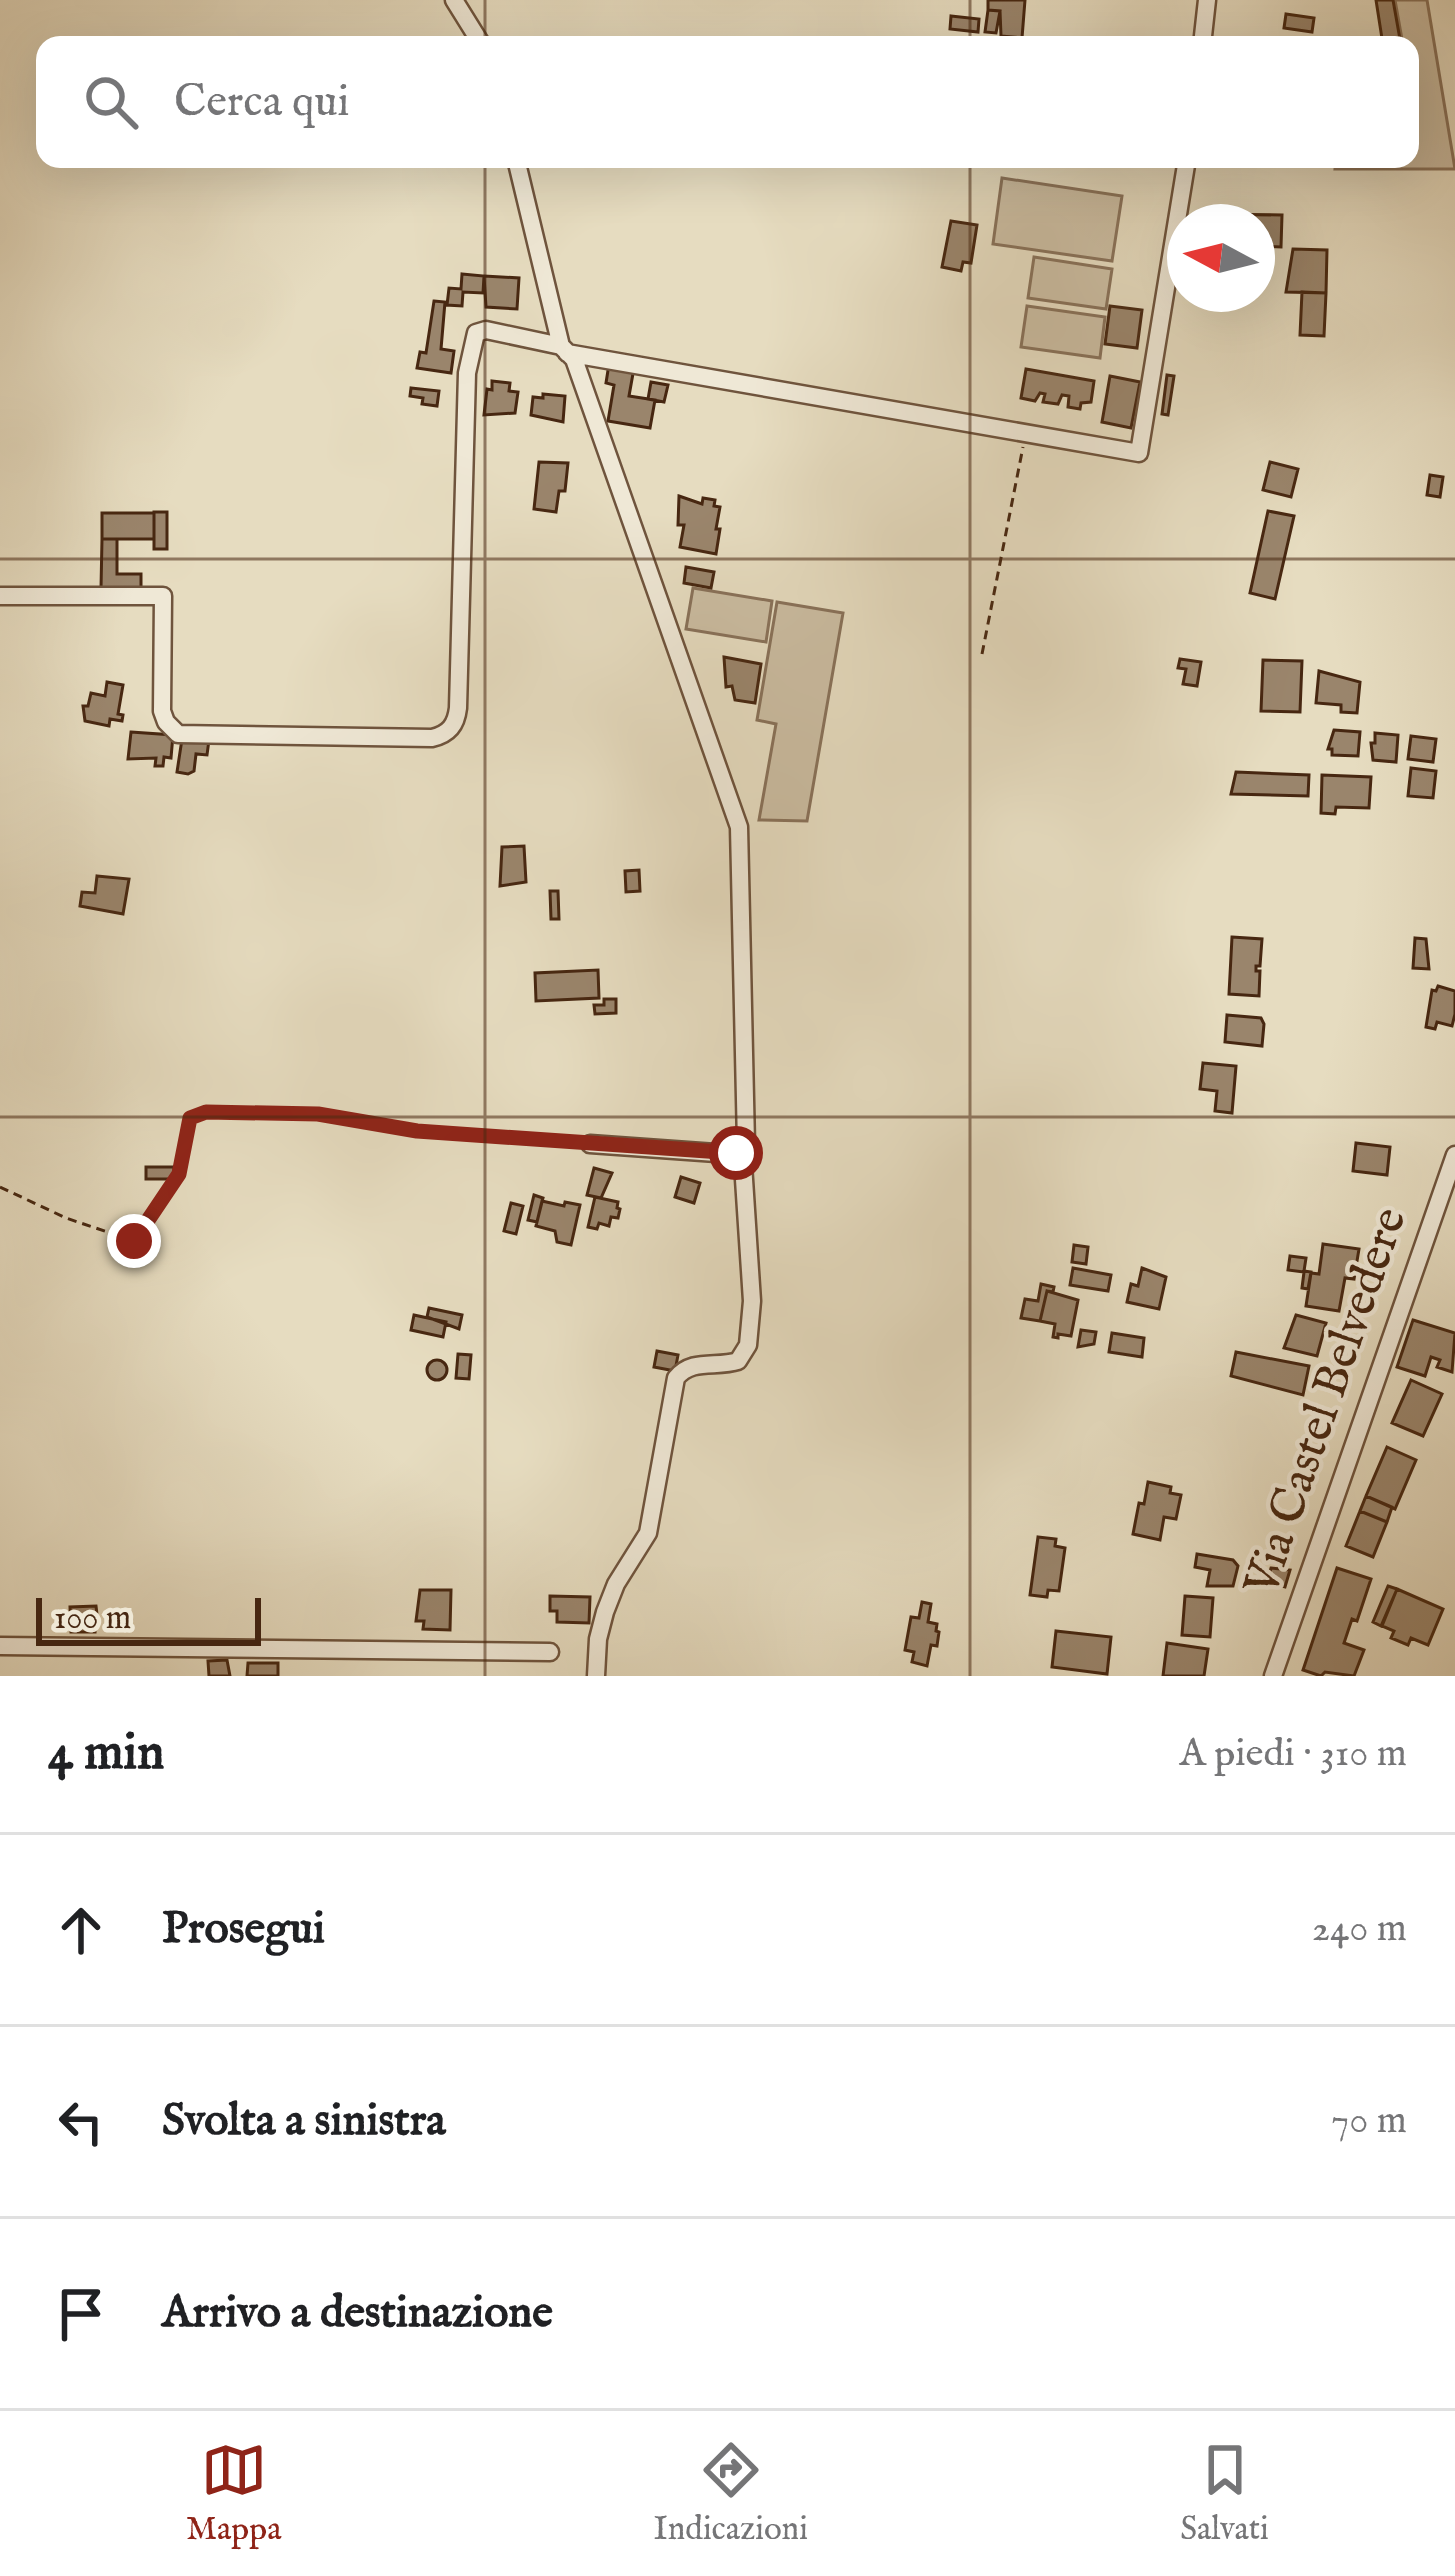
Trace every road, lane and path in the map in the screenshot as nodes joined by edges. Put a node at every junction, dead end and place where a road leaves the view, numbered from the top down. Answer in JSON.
{"nodes":[{"id":1,"x":454,"y":0,"type":"edge"},
{"id":2,"x":1207,"y":0,"type":"edge"},
{"id":3,"x":476,"y":36,"type":"edge"},
{"id":4,"x":1203,"y":36,"type":"edge"},
{"id":5,"x":518,"y":168,"type":"edge"},
{"id":6,"x":1186,"y":168,"type":"edge"},
{"id":7,"x":564,"y":350,"type":"junction"},
{"id":8,"x":1026,"y":434,"type":"junction"},
{"id":9,"x":0,"y":596,"type":"edge"},
{"id":10,"x":982,"y":654,"type":"dead end"},
{"id":11,"x":590,"y":1144,"type":"joint"},
{"id":12,"x":742,"y":1149,"type":"junction"},
{"id":13,"x":1455,"y":1155,"type":"edge"},
{"id":14,"x":0,"y":1187,"type":"edge"},
{"id":15,"x":0,"y":1646,"type":"edge"},
{"id":16,"x":550,"y":1652,"type":"dead end"},
{"id":17,"x":596,"y":1676,"type":"edge"},
{"id":18,"x":1273,"y":1676,"type":"edge"}],
"edges":[{"from":1,"to":3,"type":"street"},
{"from":2,"to":4,"type":"street"},
{"from":5,"to":7,"type":"street"},
{"from":6,"to":8,"type":"street"},
{"from":7,"to":8,"type":"street"},
{"from":7,"to":9,"type":"street"},
{"from":7,"to":12,"type":"street"},
{"from":8,"to":10,"type":"path"},
{"from":11,"to":12,"type":"street"},
{"from":11,"to":14,"type":"path"},
{"from":12,"to":17,"type":"street"},
{"from":13,"to":18,"type":"street","name":"Via Castel Belvedere"},
{"from":15,"to":16,"type":"street"}]}
